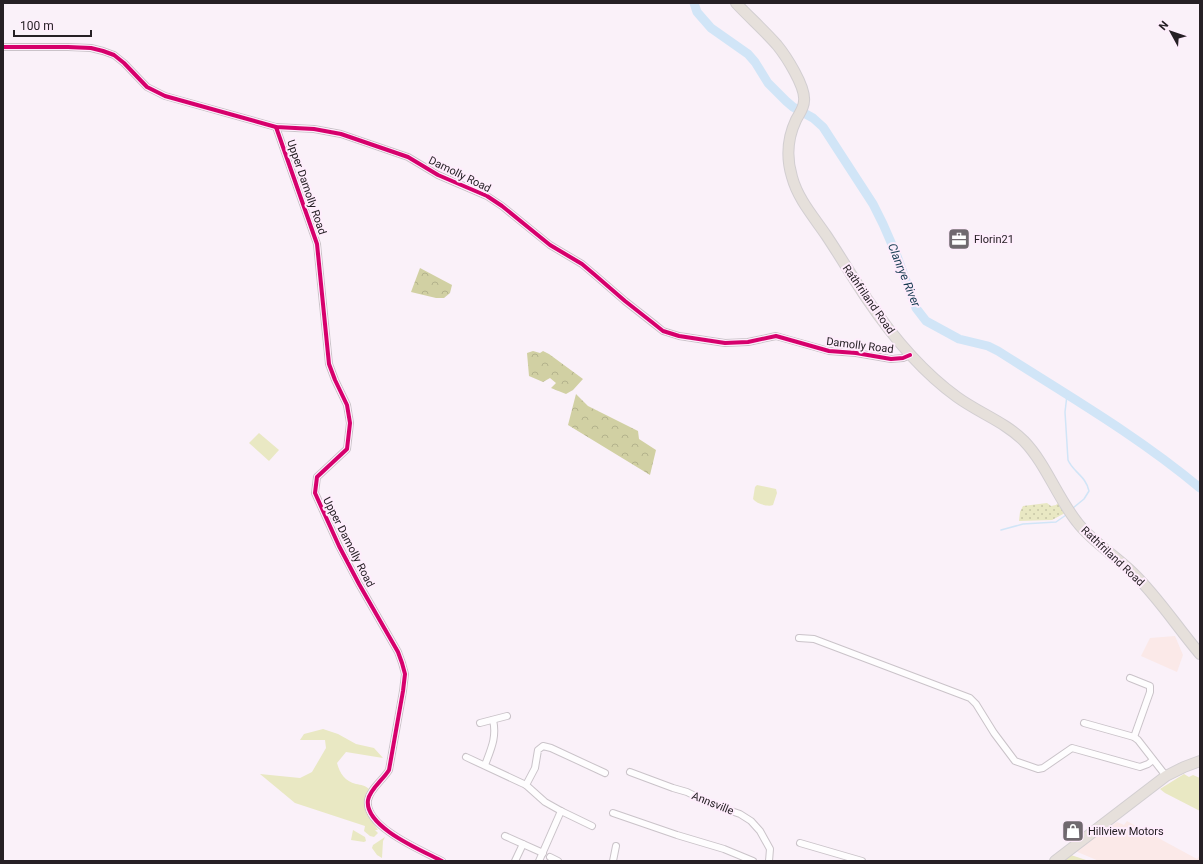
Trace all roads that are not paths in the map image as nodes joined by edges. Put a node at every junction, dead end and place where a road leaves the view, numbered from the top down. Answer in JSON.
{"nodes":[{"id":1,"x":736,"y":3,"type":"edge"},
{"id":2,"x":3,"y":47,"type":"edge"},
{"id":3,"x":276,"y":127,"type":"junction"},
{"id":4,"x":910,"y":355,"type":"junction"},
{"id":5,"x":799,"y":638,"type":"dead end"},
{"id":6,"x":1200,"y":654,"type":"edge"},
{"id":7,"x":1130,"y":678,"type":"dead end"},
{"id":8,"x":507,"y":716,"type":"dead end"},
{"id":9,"x":493,"y":720,"type":"junction"},
{"id":10,"x":480,"y":723,"type":"dead end"},
{"id":11,"x":1084,"y":723,"type":"dead end"},
{"id":12,"x":1134,"y":737,"type":"junction"},
{"id":13,"x":466,"y":757,"type":"dead end"},
{"id":14,"x":1153,"y":760,"type":"junction"},
{"id":15,"x":1200,"y":761,"type":"edge"},
{"id":16,"x":485,"y":765,"type":"junction"},
{"id":17,"x":605,"y":773,"type":"dead end"},
{"id":18,"x":1166,"y":776,"type":"junction"},
{"id":19,"x":633,"y":782,"type":"dead end"},
{"id":20,"x":526,"y":785,"type":"junction"},
{"id":21,"x":561,"y":812,"type":"junction"},
{"id":22,"x":613,"y":813,"type":"dead end"},
{"id":23,"x":592,"y":826,"type":"dead end"},
{"id":24,"x":505,"y":836,"type":"dead end"},
{"id":25,"x":800,"y":843,"type":"dead end"},
{"id":26,"x":523,"y":844,"type":"junction"},
{"id":27,"x":616,"y":846,"type":"dead end"},
{"id":28,"x":543,"y":853,"type":"junction"},
{"id":29,"x":550,"y":857,"type":"dead end"},
{"id":30,"x":442,"y":861,"type":"edge"},
{"id":31,"x":515,"y":861,"type":"edge"},
{"id":32,"x":539,"y":861,"type":"edge"},
{"id":33,"x":558,"y":861,"type":"edge"},
{"id":34,"x":613,"y":861,"type":"edge"},
{"id":35,"x":753,"y":861,"type":"edge"},
{"id":36,"x":768,"y":861,"type":"edge"},
{"id":37,"x":862,"y":861,"type":"edge"},
{"id":38,"x":1055,"y":861,"type":"edge"}],
"edges":[{"from":1,"to":4,"type":"main road","name":"Rathfriland Road"},
{"from":2,"to":3,"type":"street","name":"Damolly Road"},
{"from":3,"to":4,"type":"street","name":"Damolly Road"},
{"from":3,"to":30,"type":"street","name":"Upper Damolly Road"},
{"from":4,"to":6,"type":"main road","name":"Rathfriland Road"},
{"from":5,"to":14,"type":"street"},
{"from":7,"to":12,"type":"street"},
{"from":8,"to":9,"type":"street"},
{"from":9,"to":10,"type":"street"},
{"from":9,"to":16,"type":"street"},
{"from":11,"to":12,"type":"street"},
{"from":12,"to":14,"type":"street"},
{"from":13,"to":16,"type":"street"},
{"from":14,"to":18,"type":"street"},
{"from":15,"to":18,"type":"main road"},
{"from":16,"to":20,"type":"street"},
{"from":17,"to":20,"type":"street"},
{"from":18,"to":38,"type":"main road"},
{"from":19,"to":36,"type":"street","name":"Annsville"},
{"from":20,"to":21,"type":"street"},
{"from":21,"to":23,"type":"street"},
{"from":21,"to":28,"type":"street"},
{"from":22,"to":35,"type":"street"},
{"from":24,"to":26,"type":"street"},
{"from":25,"to":37,"type":"street"},
{"from":26,"to":28,"type":"street"},
{"from":26,"to":31,"type":"street"},
{"from":27,"to":34,"type":"street"},
{"from":28,"to":32,"type":"street"},
{"from":29,"to":33,"type":"street"}]}
